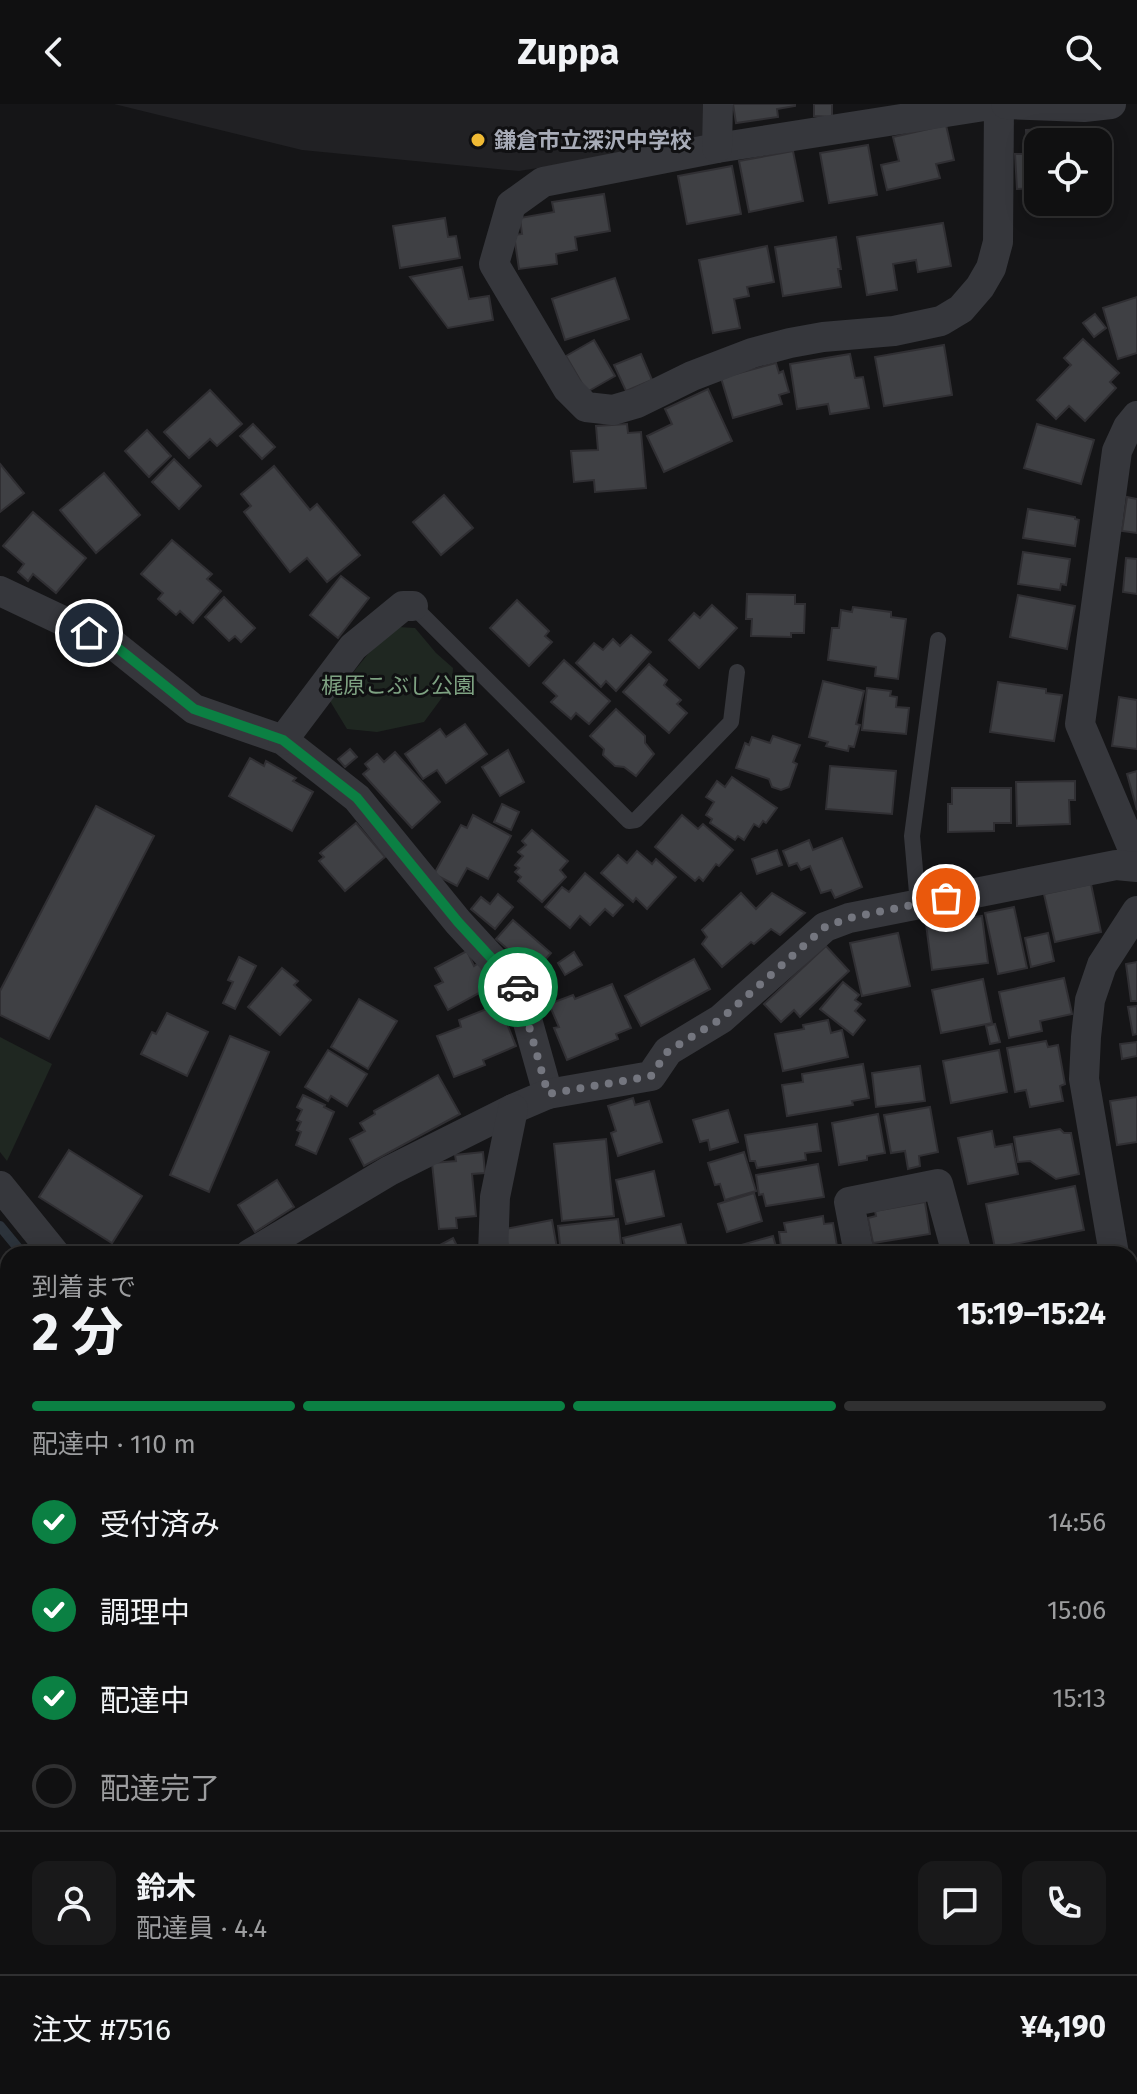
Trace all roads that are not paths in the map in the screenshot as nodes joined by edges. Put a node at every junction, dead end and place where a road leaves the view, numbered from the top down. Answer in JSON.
{"nodes":[{"id":1,"x":718,"y":104,"type":"edge"},
{"id":2,"x":998,"y":104,"type":"edge"},
{"id":3,"x":1006,"y":104,"type":"edge"},
{"id":4,"x":1111,"y":104,"type":"edge"},
{"id":5,"x":717,"y":148,"type":"junction"},
{"id":6,"x":1137,"y":416,"type":"edge"},
{"id":7,"x":0,"y":591,"type":"edge"},
{"id":8,"x":413,"y":606,"type":"joint"},
{"id":9,"x":938,"y":640,"type":"dead end"},
{"id":10,"x":737,"y":672,"type":"dead end"},
{"id":11,"x":283,"y":740,"type":"junction"},
{"id":12,"x":1137,"y":850,"type":"edge"},
{"id":13,"x":1137,"y":867,"type":"edge"},
{"id":14,"x":918,"y":904,"type":"junction"},
{"id":15,"x":1137,"y":911,"type":"edge"},
{"id":16,"x":548,"y":1094,"type":"junction"},
{"id":17,"x":513,"y":1109,"type":"junction"},
{"id":18,"x":0,"y":1186,"type":"edge"},
{"id":19,"x":49,"y":1246,"type":"edge"},
{"id":20,"x":263,"y":1246,"type":"edge"},
{"id":21,"x":493,"y":1246,"type":"edge"},
{"id":22,"x":857,"y":1246,"type":"edge"},
{"id":23,"x":955,"y":1246,"type":"edge"},
{"id":24,"x":1113,"y":1246,"type":"edge"}],
"edges":[{"from":1,"to":5,"type":"street"},
{"from":2,"to":5,"type":"street"},
{"from":2,"to":5,"type":"street"},
{"from":3,"to":4,"type":"street"},
{"from":6,"to":12,"type":"street"},
{"from":7,"to":11,"type":"street"},
{"from":8,"to":10,"type":"lane"},
{"from":8,"to":11,"type":"street"},
{"from":9,"to":14,"type":"lane"},
{"from":11,"to":16,"type":"street"},
{"from":13,"to":14,"type":"street"},
{"from":14,"to":16,"type":"street"},
{"from":15,"to":24,"type":"street"},
{"from":16,"to":17,"type":"street"},
{"from":17,"to":20,"type":"street"},
{"from":17,"to":21,"type":"street"},
{"from":18,"to":19,"type":"street"},
{"from":22,"to":23,"type":"street"}]}
